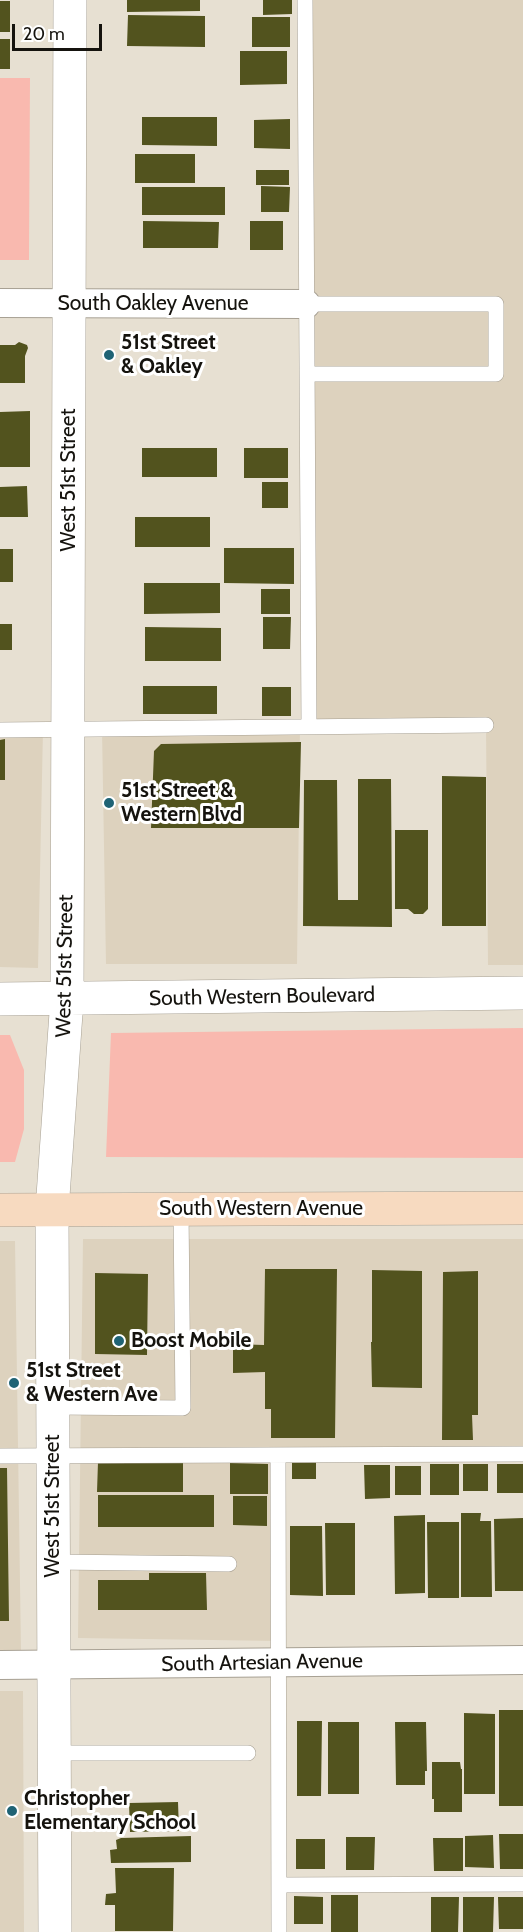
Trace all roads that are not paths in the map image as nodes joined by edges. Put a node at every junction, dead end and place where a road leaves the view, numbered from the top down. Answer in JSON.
{"nodes":[{"id":1,"x":70,"y":0,"type":"edge"},
{"id":2,"x":305,"y":0,"type":"edge"},
{"id":3,"x":0,"y":303,"type":"edge"},
{"id":4,"x":69,"y":304,"type":"junction"},
{"id":5,"x":306,"y":304,"type":"junction"},
{"id":6,"x":307,"y":374,"type":"junction"},
{"id":7,"x":486,"y":725,"type":"dead end"},
{"id":8,"x":309,"y":727,"type":"junction"},
{"id":9,"x":68,"y":729,"type":"junction"},
{"id":10,"x":0,"y":730,"type":"edge"},
{"id":11,"x":523,"y":993,"type":"edge"},
{"id":12,"x":0,"y":999,"type":"edge"},
{"id":13,"x":67,"y":999,"type":"junction"},
{"id":14,"x":523,"y":1208,"type":"edge"},
{"id":15,"x":181,"y":1209,"type":"junction"},
{"id":16,"x":0,"y":1210,"type":"edge"},
{"id":17,"x":52,"y":1210,"type":"junction"},
{"id":18,"x":53,"y":1407,"type":"junction"},
{"id":19,"x":523,"y":1454,"type":"edge"},
{"id":20,"x":278,"y":1455,"type":"junction"},
{"id":21,"x":0,"y":1456,"type":"edge"},
{"id":22,"x":53,"y":1456,"type":"junction"},
{"id":23,"x":53,"y":1562,"type":"junction"},
{"id":24,"x":229,"y":1564,"type":"dead end"},
{"id":25,"x":523,"y":1660,"type":"edge"},
{"id":26,"x":279,"y":1663,"type":"junction"},
{"id":27,"x":0,"y":1665,"type":"edge"},
{"id":28,"x":54,"y":1665,"type":"junction"},
{"id":29,"x":55,"y":1753,"type":"junction"},
{"id":30,"x":248,"y":1753,"type":"dead end"},
{"id":31,"x":523,"y":1884,"type":"edge"},
{"id":32,"x":279,"y":1885,"type":"junction"},
{"id":33,"x":56,"y":1932,"type":"edge"},
{"id":34,"x":279,"y":1932,"type":"edge"}],
"edges":[{"from":1,"to":4,"type":"street","name":"West 51st Street"},
{"from":2,"to":5,"type":"lane"},
{"from":3,"to":4,"type":"street","name":"South Oakley Avenue"},
{"from":4,"to":5,"type":"street","name":"South Oakley Avenue"},
{"from":4,"to":9,"type":"street","name":"West 51st Street"},
{"from":5,"to":6,"type":"lane"},
{"from":5,"to":6,"type":"lane"},
{"from":6,"to":8,"type":"lane"},
{"from":7,"to":8,"type":"lane"},
{"from":8,"to":9,"type":"lane"},
{"from":9,"to":10,"type":"lane"},
{"from":9,"to":13,"type":"street","name":"West 51st Street"},
{"from":11,"to":13,"type":"street","name":"South Western Boulevard"},
{"from":12,"to":13,"type":"street","name":"South Western Boulevard"},
{"from":13,"to":17,"type":"street","name":"West 51st Street"},
{"from":14,"to":15,"type":"main road","name":"South Western Avenue"},
{"from":15,"to":17,"type":"main road","name":"South Western Avenue"},
{"from":15,"to":18,"type":"lane"},
{"from":16,"to":17,"type":"main road","name":"South Western Avenue"},
{"from":17,"to":18,"type":"street","name":"West 51st Street"},
{"from":18,"to":22,"type":"street","name":"West 51st Street"},
{"from":19,"to":20,"type":"lane"},
{"from":20,"to":22,"type":"lane"},
{"from":20,"to":26,"type":"lane"},
{"from":21,"to":22,"type":"lane"},
{"from":22,"to":23,"type":"street","name":"West 51st Street"},
{"from":23,"to":24,"type":"lane"},
{"from":23,"to":28,"type":"street","name":"West 51st Street"},
{"from":25,"to":26,"type":"street","name":"South Artesian Avenue"},
{"from":26,"to":28,"type":"street","name":"South Artesian Avenue"},
{"from":26,"to":32,"type":"lane"},
{"from":27,"to":28,"type":"street","name":"South Artesian Avenue"},
{"from":28,"to":29,"type":"street","name":"West 51st Street"},
{"from":29,"to":30,"type":"lane"},
{"from":29,"to":33,"type":"street","name":"West 51st Street"},
{"from":31,"to":32,"type":"lane"},
{"from":32,"to":34,"type":"lane"}]}
